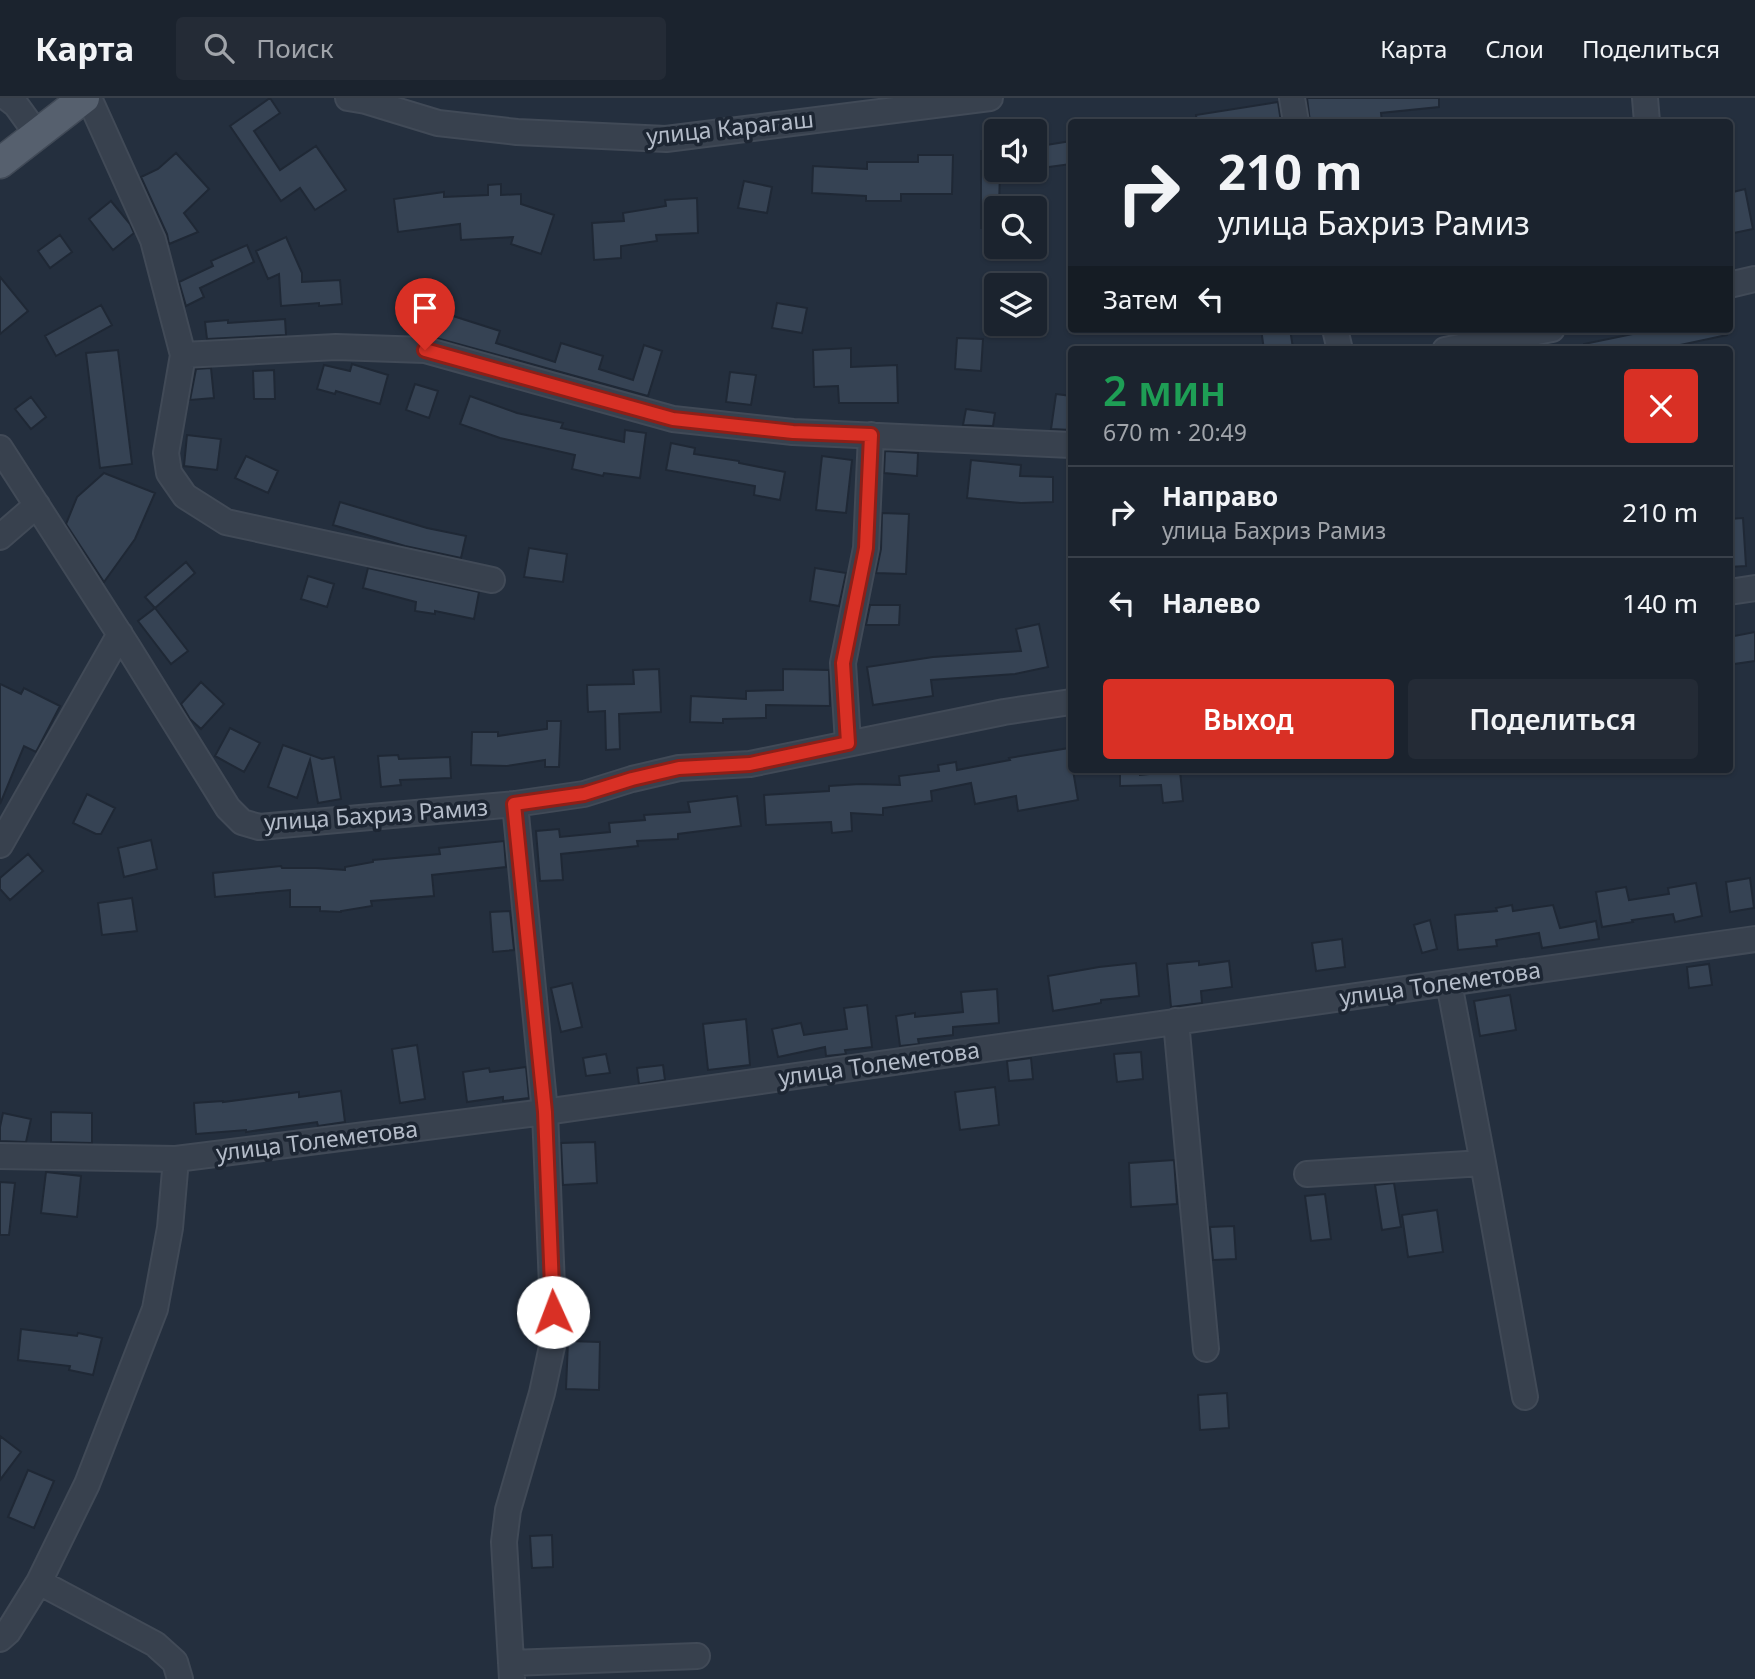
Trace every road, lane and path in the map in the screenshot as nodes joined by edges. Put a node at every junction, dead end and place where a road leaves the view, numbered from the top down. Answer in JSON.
{"nodes":[{"id":1,"x":7,"y":98,"type":"edge"},
{"id":2,"x":84,"y":98,"type":"edge"},
{"id":3,"x":89,"y":98,"type":"edge"},
{"id":4,"x":348,"y":98,"type":"edge"},
{"id":5,"x":989,"y":98,"type":"edge"},
{"id":6,"x":1292,"y":98,"type":"edge"},
{"id":7,"x":1645,"y":98,"type":"edge"},
{"id":8,"x":1296,"y":119,"type":"edge"},
{"id":9,"x":1647,"y":119,"type":"edge"},
{"id":10,"x":37,"y":134,"type":"junction"},
{"id":11,"x":0,"y":163,"type":"edge"},
{"id":12,"x":1755,"y":279,"type":"edge"},
{"id":13,"x":1733,"y":284,"type":"edge"},
{"id":14,"x":1532,"y":333,"type":"edge"},
{"id":15,"x":1465,"y":346,"type":"edge"},
{"id":16,"x":183,"y":355,"type":"junction"},
{"id":17,"x":871,"y":435,"type":"junction"},
{"id":18,"x":1068,"y":445,"type":"edge"},
{"id":19,"x":0,"y":448,"type":"edge"},
{"id":20,"x":37,"y":505,"type":"junction"},
{"id":21,"x":0,"y":537,"type":"edge"},
{"id":22,"x":492,"y":580,"type":"dead end"},
{"id":23,"x":1755,"y":588,"type":"edge"},
{"id":24,"x":1733,"y":591,"type":"edge"},
{"id":25,"x":120,"y":634,"type":"junction"},
{"id":26,"x":1068,"y":702,"type":"edge"},
{"id":27,"x":848,"y":743,"type":"junction"},
{"id":28,"x":514,"y":804,"type":"junction"},
{"id":29,"x":0,"y":845,"type":"edge"},
{"id":30,"x":1755,"y":939,"type":"edge"},
{"id":31,"x":1449,"y":983,"type":"junction"},
{"id":32,"x":1176,"y":1021,"type":"junction"},
{"id":33,"x":545,"y":1112,"type":"junction"},
{"id":34,"x":0,"y":1156,"type":"edge"},
{"id":35,"x":176,"y":1159,"type":"junction"},
{"id":36,"x":1483,"y":1163,"type":"junction"},
{"id":37,"x":1307,"y":1174,"type":"dead end"},
{"id":38,"x":1206,"y":1349,"type":"dead end"},
{"id":39,"x":1525,"y":1397,"type":"dead end"},
{"id":40,"x":39,"y":1582,"type":"junction"},
{"id":41,"x":0,"y":1639,"type":"edge"},
{"id":42,"x":697,"y":1656,"type":"dead end"},
{"id":43,"x":511,"y":1671,"type":"edge"},
{"id":44,"x":180,"y":1679,"type":"edge"}],
"edges":[{"from":1,"to":10,"type":"street"},
{"from":2,"to":10,"type":"main road"},
{"from":3,"to":16,"type":"street"},
{"from":4,"to":5,"type":"street","name":"улица Карагаш"},
{"from":6,"to":8,"type":"street"},
{"from":7,"to":9,"type":"street"},
{"from":10,"to":11,"type":"main road"},
{"from":12,"to":13,"type":"street"},
{"from":14,"to":15,"type":"street"},
{"from":16,"to":17,"type":"street"},
{"from":16,"to":22,"type":"street"},
{"from":17,"to":18,"type":"street"},
{"from":17,"to":27,"type":"street"},
{"from":19,"to":20,"type":"street","name":"улица Бахриз Рамиз"},
{"from":20,"to":21,"type":"street"},
{"from":20,"to":25,"type":"street","name":"улица Бахриз Рамиз"},
{"from":23,"to":24,"type":"street"},
{"from":25,"to":28,"type":"street","name":"улица Бахриз Рамиз"},
{"from":25,"to":29,"type":"street"},
{"from":26,"to":27,"type":"street","name":"улица Бахриз Рамиз"},
{"from":27,"to":28,"type":"street","name":"улица Бахриз Рамиз"},
{"from":28,"to":33,"type":"street"},
{"from":30,"to":31,"type":"street","name":"улица Толеметова"},
{"from":31,"to":32,"type":"street","name":"улица Толеметова"},
{"from":31,"to":36,"type":"street"},
{"from":32,"to":33,"type":"street","name":"улица Толеметова"},
{"from":32,"to":38,"type":"street"},
{"from":33,"to":35,"type":"street","name":"улица Толеметова"},
{"from":33,"to":43,"type":"street"},
{"from":34,"to":35,"type":"street","name":"улица Толеметова"},
{"from":35,"to":40,"type":"street"},
{"from":36,"to":37,"type":"street"},
{"from":36,"to":39,"type":"street"},
{"from":40,"to":41,"type":"street"},
{"from":40,"to":44,"type":"street"},
{"from":42,"to":43,"type":"street"}]}
